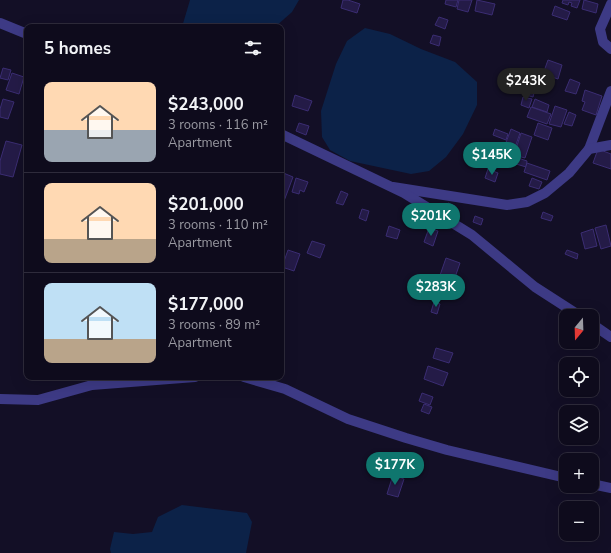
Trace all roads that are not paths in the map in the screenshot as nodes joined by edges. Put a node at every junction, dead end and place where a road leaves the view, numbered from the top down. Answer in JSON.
{"nodes":[{"id":1,"x":611,"y":4,"type":"edge"},
{"id":2,"x":0,"y":23,"type":"edge"},
{"id":3,"x":24,"y":33,"type":"edge"},
{"id":4,"x":611,"y":49,"type":"edge"},
{"id":5,"x":611,"y":91,"type":"edge"},
{"id":6,"x":284,"y":135,"type":"edge"},
{"id":7,"x":611,"y":145,"type":"edge"},
{"id":8,"x":589,"y":148,"type":"junction"},
{"id":9,"x":389,"y":186,"type":"junction"},
{"id":10,"x":570,"y":309,"type":"edge"},
{"id":11,"x":599,"y":329,"type":"edge"},
{"id":12,"x":611,"y":337,"type":"edge"},
{"id":13,"x":156,"y":380,"type":"edge"},
{"id":14,"x":254,"y":380,"type":"edge"},
{"id":15,"x":0,"y":399,"type":"edge"},
{"id":16,"x":559,"y":476,"type":"edge"},
{"id":17,"x":599,"y":485,"type":"edge"},
{"id":18,"x":611,"y":488,"type":"edge"}],
"edges":[{"from":1,"to":4,"type":"street"},
{"from":2,"to":3,"type":"street"},
{"from":5,"to":8,"type":"street"},
{"from":6,"to":9,"type":"street"},
{"from":7,"to":8,"type":"street"},
{"from":8,"to":9,"type":"street"},
{"from":9,"to":10,"type":"street"},
{"from":11,"to":12,"type":"street"},
{"from":13,"to":15,"type":"street"},
{"from":14,"to":16,"type":"street"},
{"from":17,"to":18,"type":"street"}]}
